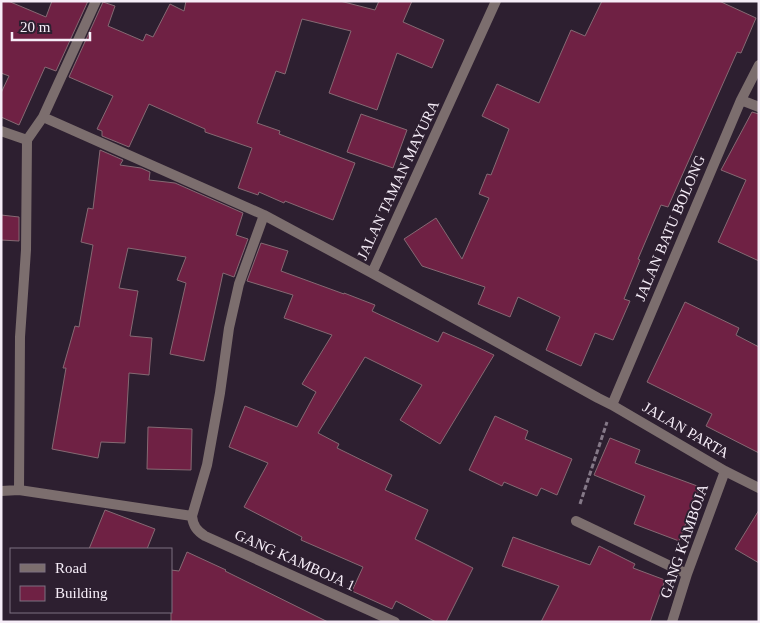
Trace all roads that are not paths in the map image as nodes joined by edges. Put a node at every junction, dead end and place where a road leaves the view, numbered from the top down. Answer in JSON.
{"nodes":[{"id":1,"x":96,"y":1,"type":"edge"},
{"id":2,"x":496,"y":1,"type":"edge"},
{"id":3,"x":759,"y":65,"type":"edge"},
{"id":4,"x":741,"y":100,"type":"junction"},
{"id":5,"x":759,"y":107,"type":"edge"},
{"id":6,"x":43,"y":117,"type":"junction"},
{"id":7,"x":1,"y":131,"type":"edge"},
{"id":8,"x":27,"y":140,"type":"junction"},
{"id":9,"x":264,"y":215,"type":"junction"},
{"id":10,"x":372,"y":274,"type":"junction"},
{"id":11,"x":598,"y":398,"type":"joint"},
{"id":12,"x":612,"y":404,"type":"junction"},
{"id":13,"x":726,"y":471,"type":"junction"},
{"id":14,"x":759,"y":488,"type":"edge"},
{"id":15,"x":19,"y":490,"type":"junction"},
{"id":16,"x":1,"y":491,"type":"edge"},
{"id":17,"x":192,"y":516,"type":"junction"},
{"id":18,"x":576,"y":521,"type":"road end"},
{"id":19,"x":687,"y":574,"type":"junction"},
{"id":20,"x":395,"y":622,"type":"edge"},
{"id":21,"x":672,"y":622,"type":"edge"}],
"edges":[{"from":1,"to":6,"type":"street"},
{"from":2,"to":10,"type":"street","name":"JALAN TAMAN MAYURA"},
{"from":3,"to":4,"type":"street","name":"JALAN BATU BOLONG"},
{"from":4,"to":5,"type":"street"},
{"from":4,"to":12,"type":"street","name":"JALAN BATU BOLONG"},
{"from":6,"to":8,"type":"street"},
{"from":6,"to":9,"type":"street"},
{"from":7,"to":8,"type":"street"},
{"from":8,"to":15,"type":"street"},
{"from":9,"to":10,"type":"street"},
{"from":9,"to":17,"type":"street"},
{"from":10,"to":11,"type":"street","name":"JALAN TAMAN MAYURA"},
{"from":11,"to":12,"type":"street","name":"JALAN PARTA"},
{"from":12,"to":13,"type":"street","name":"JALAN PARTA"},
{"from":13,"to":14,"type":"street","name":"JALAN PARTA"},
{"from":13,"to":19,"type":"street","name":"GANG KAMBOJA"},
{"from":15,"to":16,"type":"street"},
{"from":15,"to":17,"type":"street"},
{"from":17,"to":20,"type":"street","name":"GANG KAMBOJA 1"},
{"from":18,"to":19,"type":"street"},
{"from":19,"to":21,"type":"street","name":"GANG KAMBOJA"}]}
